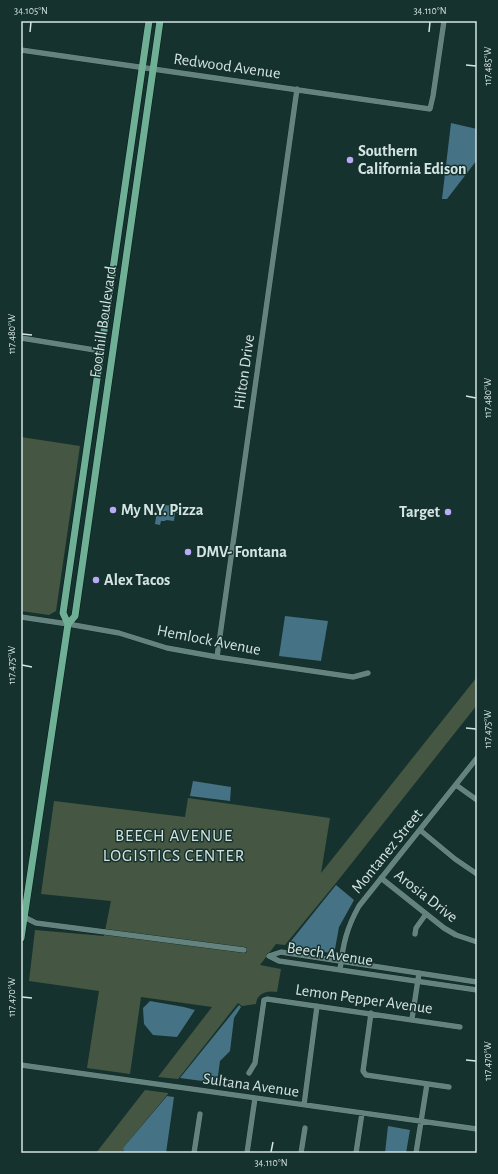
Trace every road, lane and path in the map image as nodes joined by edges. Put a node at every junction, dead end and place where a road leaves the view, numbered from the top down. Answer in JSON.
{"nodes":[{"id":1,"x":149,"y":21,"type":"edge"},
{"id":2,"x":160,"y":21,"type":"edge"},
{"id":3,"x":444,"y":21,"type":"edge"},
{"id":4,"x":21,"y":50,"type":"edge"},
{"id":5,"x":142,"y":67,"type":"junction"},
{"id":6,"x":153,"y":69,"type":"junction"},
{"id":7,"x":297,"y":90,"type":"junction"},
{"id":8,"x":21,"y":338,"type":"edge"},
{"id":9,"x":102,"y":351,"type":"junction"},
{"id":10,"x":21,"y":617,"type":"edge"},
{"id":11,"x":68,"y":624,"type":"junction"},
{"id":12,"x":217,"y":658,"type":"junction"},
{"id":13,"x":368,"y":673,"type":"dead end"},
{"id":14,"x":477,"y":758,"type":"edge"},
{"id":15,"x":456,"y":785,"type":"junction"},
{"id":16,"x":477,"y":800,"type":"edge"},
{"id":17,"x":420,"y":830,"type":"junction"},
{"id":18,"x":477,"y":874,"type":"edge"},
{"id":19,"x":381,"y":878,"type":"junction"},
{"id":20,"x":426,"y":914,"type":"junction"},
{"id":21,"x":22,"y":916,"type":"edge"},
{"id":22,"x":415,"y":934,"type":"dead end"},
{"id":23,"x":21,"y":938,"type":"edge"},
{"id":24,"x":477,"y":942,"type":"edge"},
{"id":25,"x":244,"y":950,"type":"dead end"},
{"id":26,"x":341,"y":961,"type":"junction"},
{"id":27,"x":340,"y":970,"type":"junction"},
{"id":28,"x":419,"y":973,"type":"junction"},
{"id":29,"x":418,"y":982,"type":"junction"},
{"id":30,"x":477,"y":982,"type":"edge"},
{"id":31,"x":477,"y":990,"type":"edge"},
{"id":32,"x":317,"y":1006,"type":"junction"},
{"id":33,"x":370,"y":1013,"type":"junction"},
{"id":34,"x":412,"y":1019,"type":"junction"},
{"id":35,"x":460,"y":1027,"type":"dead end"},
{"id":36,"x":21,"y":1065,"type":"edge"},
{"id":37,"x":250,"y":1073,"type":"dead end"},
{"id":38,"x":427,"y":1084,"type":"junction"},
{"id":39,"x":449,"y":1087,"type":"dead end"},
{"id":40,"x":255,"y":1098,"type":"junction"},
{"id":41,"x":304,"y":1105,"type":"junction"},
{"id":42,"x":362,"y":1113,"type":"junction"},
{"id":43,"x":200,"y":1114,"type":"dead end"},
{"id":44,"x":421,"y":1122,"type":"junction"},
{"id":45,"x":305,"y":1128,"type":"dead end"},
{"id":46,"x":477,"y":1129,"type":"edge"},
{"id":47,"x":194,"y":1153,"type":"edge"},
{"id":48,"x":247,"y":1153,"type":"edge"},
{"id":49,"x":301,"y":1153,"type":"edge"},
{"id":50,"x":356,"y":1153,"type":"edge"},
{"id":51,"x":416,"y":1153,"type":"edge"}],
"edges":[{"from":1,"to":5,"type":"main road","name":"Foothill Boulevard"},
{"from":2,"to":6,"type":"main road","name":"Foothill Boulevard"},
{"from":3,"to":7,"type":"street","name":"Redwood Avenue"},
{"from":4,"to":5,"type":"street","name":"Redwood Avenue"},
{"from":5,"to":6,"type":"street","name":"Redwood Avenue"},
{"from":5,"to":9,"type":"main road","name":"Foothill Boulevard"},
{"from":6,"to":7,"type":"street","name":"Redwood Avenue"},
{"from":6,"to":11,"type":"main road","name":"Foothill Boulevard"},
{"from":7,"to":12,"type":"street","name":"Hilton Drive"},
{"from":8,"to":9,"type":"street"},
{"from":9,"to":11,"type":"main road","name":"Foothill Boulevard"},
{"from":10,"to":11,"type":"street","name":"Hemlock Avenue"},
{"from":11,"to":12,"type":"street","name":"Hemlock Avenue"},
{"from":11,"to":21,"type":"main road","name":"Foothill Boulevard"},
{"from":12,"to":13,"type":"street","name":"Hemlock Avenue"},
{"from":14,"to":15,"type":"street","name":"Montanez Street"},
{"from":15,"to":16,"type":"street"},
{"from":15,"to":17,"type":"street","name":"Montanez Street"},
{"from":17,"to":18,"type":"street"},
{"from":17,"to":19,"type":"street","name":"Montanez Street"},
{"from":19,"to":20,"type":"street","name":"Arosia Drive"},
{"from":19,"to":26,"type":"street","name":"Montanez Street"},
{"from":20,"to":22,"type":"street"},
{"from":20,"to":24,"type":"street","name":"Arosia Drive"},
{"from":21,"to":23,"type":"main road","name":"Foothill Boulevard"},
{"from":21,"to":25,"type":"street"},
{"from":26,"to":27,"type":"street","name":"Montanez Street"},
{"from":26,"to":27,"type":"street","name":"Beech Avenue"},
{"from":26,"to":28,"type":"street","name":"Beech Avenue"},
{"from":27,"to":29,"type":"street","name":"Beech Avenue"},
{"from":28,"to":29,"type":"street"},
{"from":28,"to":30,"type":"street","name":"Beech Avenue"},
{"from":29,"to":31,"type":"street","name":"Beech Avenue"},
{"from":29,"to":34,"type":"street"},
{"from":32,"to":33,"type":"street","name":"Lemon Pepper Avenue"},
{"from":32,"to":37,"type":"street","name":"Lemon Pepper Avenue"},
{"from":32,"to":41,"type":"street"},
{"from":33,"to":34,"type":"street","name":"Lemon Pepper Avenue"},
{"from":33,"to":38,"type":"street"},
{"from":34,"to":35,"type":"street","name":"Lemon Pepper Avenue"},
{"from":36,"to":40,"type":"street","name":"Sultana Avenue"},
{"from":38,"to":39,"type":"street"},
{"from":38,"to":44,"type":"street"},
{"from":40,"to":41,"type":"street","name":"Sultana Avenue"},
{"from":40,"to":48,"type":"street"},
{"from":41,"to":42,"type":"street","name":"Sultana Avenue"},
{"from":42,"to":44,"type":"street","name":"Sultana Avenue"},
{"from":42,"to":50,"type":"street"},
{"from":43,"to":47,"type":"street"},
{"from":44,"to":46,"type":"street","name":"Sultana Avenue"},
{"from":44,"to":51,"type":"street"},
{"from":45,"to":49,"type":"street"}]}
